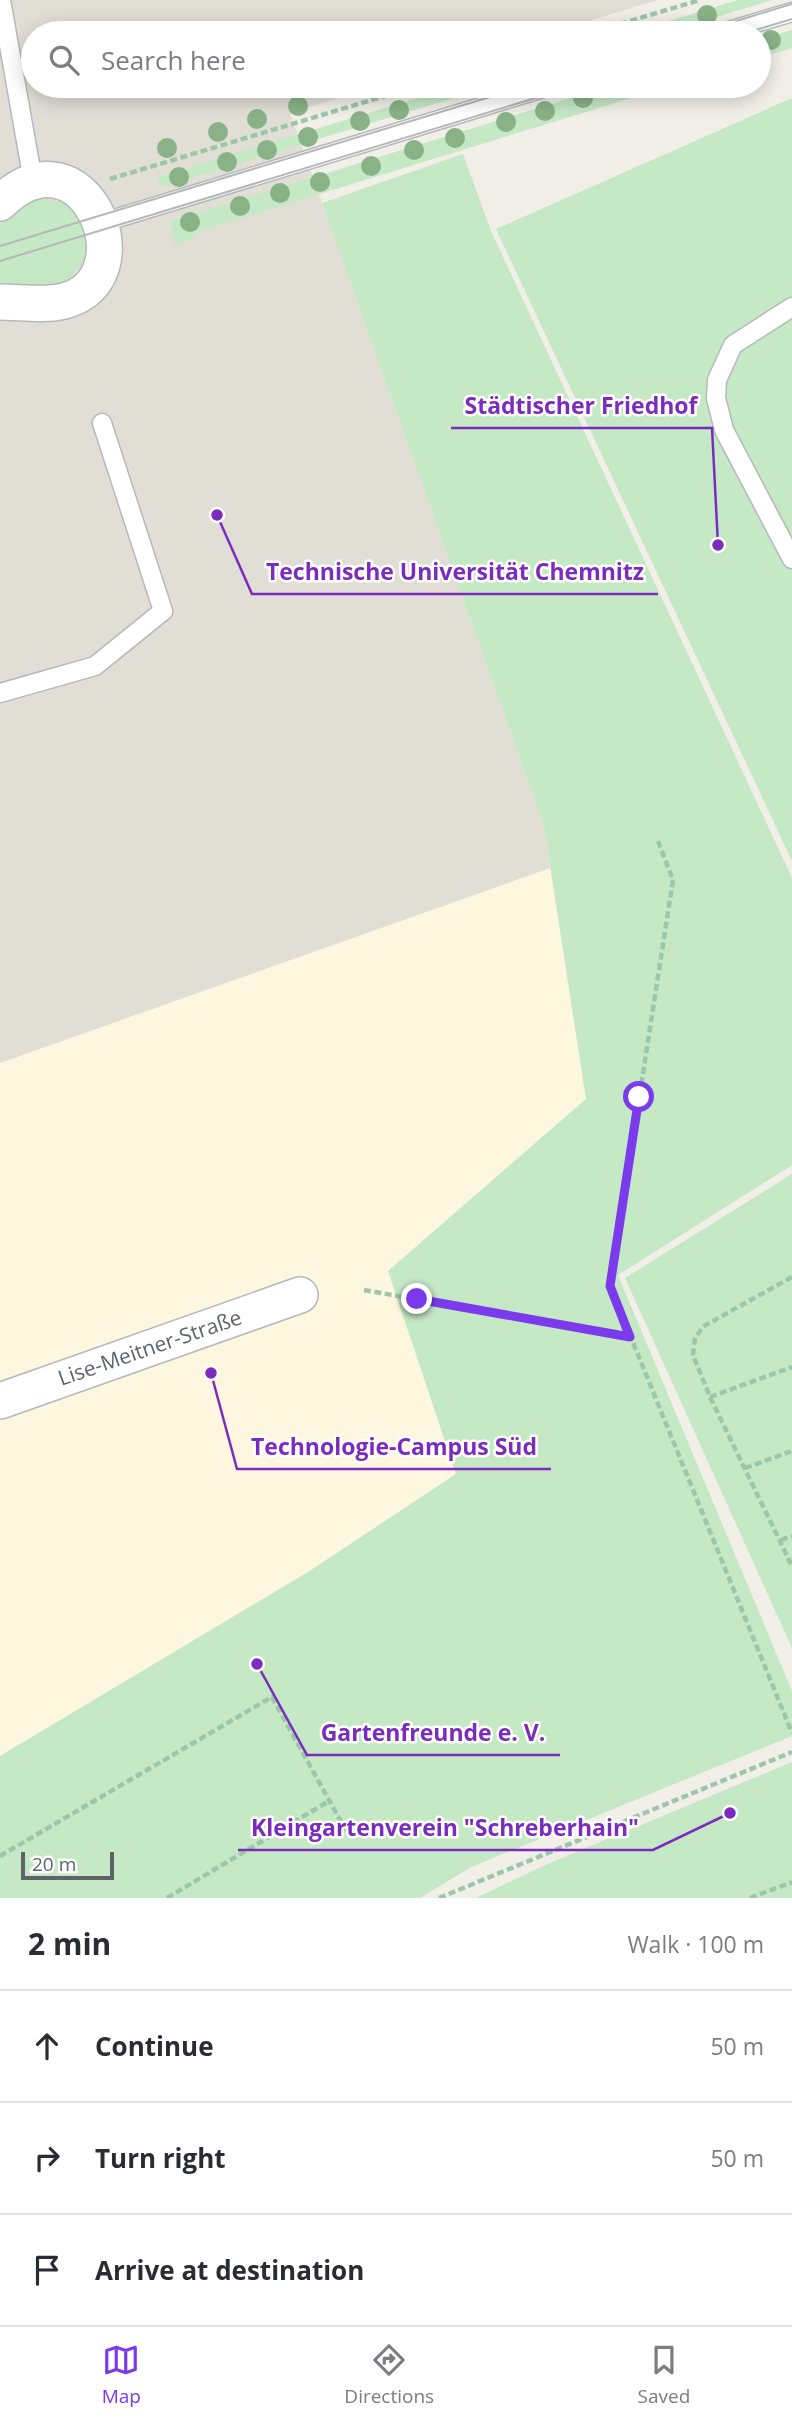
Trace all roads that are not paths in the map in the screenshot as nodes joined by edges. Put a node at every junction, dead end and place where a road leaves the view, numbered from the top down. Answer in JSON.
{"nodes":[{"id":1,"x":1,"y":0,"type":"edge"},
{"id":2,"x":792,"y":12,"type":"edge"},
{"id":3,"x":762,"y":21,"type":"edge"},
{"id":4,"x":511,"y":98,"type":"edge"},
{"id":5,"x":33,"y":181,"type":"junction"},
{"id":6,"x":0,"y":203,"type":"edge"},
{"id":7,"x":101,"y":223,"type":"junction"},
{"id":8,"x":0,"y":302,"type":"edge"},
{"id":9,"x":792,"y":307,"type":"edge"},
{"id":10,"x":102,"y":423,"type":"dead end"},
{"id":11,"x":792,"y":559,"type":"edge"},
{"id":12,"x":0,"y":693,"type":"edge"},
{"id":13,"x":300,"y":1295,"type":"dead end"},
{"id":14,"x":0,"y":1401,"type":"edge"}],
"edges":[{"from":1,"to":5,"type":"lane"},
{"from":2,"to":3,"type":"lane"},
{"from":4,"to":7,"type":"lane"},
{"from":5,"to":6,"type":"street"},
{"from":5,"to":7,"type":"street"},
{"from":7,"to":8,"type":"street"},
{"from":9,"to":11,"type":"lane"},
{"from":10,"to":12,"type":"lane"},
{"from":13,"to":14,"type":"street","name":"Lise-Meitner-Straße"}]}
